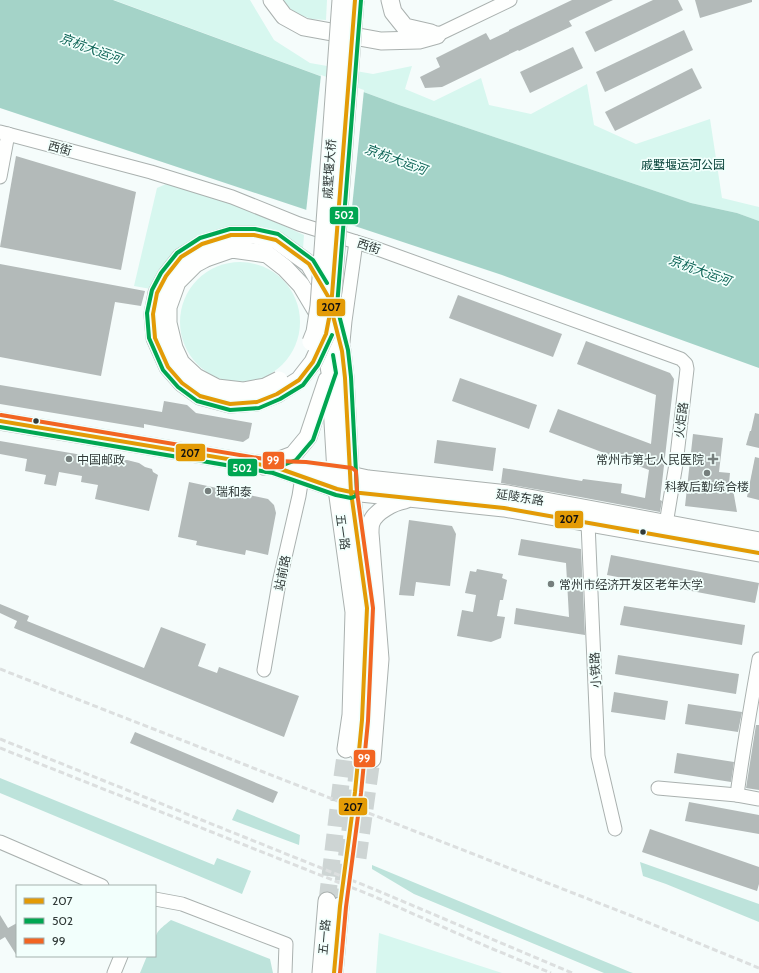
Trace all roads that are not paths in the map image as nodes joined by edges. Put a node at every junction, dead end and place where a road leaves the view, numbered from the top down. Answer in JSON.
{"nodes":[{"id":1,"x":272,"y":0,"type":"edge"},
{"id":2,"x":341,"y":0,"type":"edge"},
{"id":3,"x":355,"y":0,"type":"edge"},
{"id":4,"x":390,"y":0,"type":"edge"},
{"id":5,"x":510,"y":0,"type":"edge"},
{"id":6,"x":437,"y":35,"type":"junction"},
{"id":7,"x":4,"y":133,"type":"edge"},
{"id":8,"x":0,"y":177,"type":"edge"},
{"id":9,"x":356,"y":242,"type":"junction"},
{"id":10,"x":204,"y":251,"type":"junction"},
{"id":11,"x":342,"y":351,"type":"junction"},
{"id":12,"x":686,"y":364,"type":"joint"},
{"id":13,"x":330,"y":372,"type":"junction"},
{"id":14,"x":0,"y":421,"type":"edge"},
{"id":15,"x":269,"y":466,"type":"junction"},
{"id":16,"x":343,"y":473,"type":"junction"},
{"id":17,"x":302,"y":477,"type":"junction"},
{"id":18,"x":344,"y":491,"type":"junction"},
{"id":19,"x":414,"y":499,"type":"junction"},
{"id":20,"x":397,"y":501,"type":"junction"},
{"id":21,"x":589,"y":516,"type":"junction"},
{"id":22,"x":666,"y":524,"type":"junction"},
{"id":23,"x":355,"y":525,"type":"junction"},
{"id":24,"x":759,"y":541,"type":"edge"},
{"id":25,"x":759,"y":554,"type":"edge"},
{"id":26,"x":759,"y":659,"type":"edge"},
{"id":27,"x":264,"y":670,"type":"dead end"},
{"id":28,"x":359,"y":754,"type":"junction"},
{"id":29,"x":658,"y":788,"type":"dead end"},
{"id":30,"x":736,"y":795,"type":"junction"},
{"id":31,"x":759,"y":799,"type":"edge"},
{"id":32,"x":615,"y":829,"type":"dead end"},
{"id":33,"x":0,"y":842,"type":"edge"},
{"id":34,"x":100,"y":885,"type":"edge"},
{"id":35,"x":156,"y":899,"type":"edge"},
{"id":36,"x":339,"y":906,"type":"junction"},
{"id":37,"x":121,"y":957,"type":"edge"},
{"id":38,"x":114,"y":973,"type":"edge"},
{"id":39,"x":285,"y":973,"type":"edge"},
{"id":40,"x":321,"y":973,"type":"edge"},
{"id":41,"x":334,"y":973,"type":"edge"},
{"id":42,"x":345,"y":973,"type":"edge"}],
"edges":[{"from":1,"to":6,"type":"main road"},
{"from":2,"to":10,"type":"main road","name":"戚墅堰大桥","bridge":true},
{"from":3,"to":10,"type":"main road","name":"戚墅堰大桥","bridge":true},
{"from":4,"to":6,"type":"main road"},
{"from":5,"to":6,"type":"street"},
{"from":7,"to":8,"type":"street"},
{"from":7,"to":9,"type":"street","name":"西街"},
{"from":9,"to":11,"type":"street"},
{"from":9,"to":12,"type":"street","name":"西街"},
{"from":10,"to":11,"type":"main road","name":"五一路"},
{"from":10,"to":13,"type":"main road","name":"五一路"},
{"from":11,"to":16,"type":"main road","name":"五一路"},
{"from":12,"to":22,"type":"street","name":"火炬路"},
{"from":13,"to":15,"type":"main road"},
{"from":13,"to":16,"type":"main road","name":"五一路"},
{"from":14,"to":15,"type":"main road","name":"延陵东路"},
{"from":15,"to":16,"type":"main road","name":"延陵东路"},
{"from":15,"to":17,"type":"main road","name":"延陵东路"},
{"from":16,"to":18,"type":"main road","name":"五一路"},
{"from":16,"to":21,"type":"main road","name":"延陵东路"},
{"from":17,"to":18,"type":"main road","name":"延陵东路"},
{"from":17,"to":27,"type":"street","name":"站前路"},
{"from":18,"to":19,"type":"main road","name":"延陵东路"},
{"from":18,"to":23,"type":"main road","name":"五一路"},
{"from":18,"to":28,"type":"main road","name":"五一路"},
{"from":19,"to":20,"type":"main road"},
{"from":19,"to":21,"type":"main road","name":"延陵东路"},
{"from":20,"to":23,"type":"main road"},
{"from":20,"to":28,"type":"main road"},
{"from":21,"to":22,"type":"main road","name":"延陵东路"},
{"from":21,"to":25,"type":"main road","name":"延陵东路"},
{"from":21,"to":32,"type":"street","name":"小铁路"},
{"from":22,"to":24,"type":"main road","name":"延陵东路"},
{"from":23,"to":28,"type":"main road","name":"五一路"},
{"from":26,"to":30,"type":"street"},
{"from":29,"to":30,"type":"street"},
{"from":30,"to":31,"type":"street"},
{"from":33,"to":34,"type":"street"},
{"from":35,"to":39,"type":"street"},
{"from":36,"to":40,"type":"main road","name":"五一路"},
{"from":36,"to":41,"type":"main road","name":"五一路"},
{"from":36,"to":42,"type":"main road"},
{"from":37,"to":38,"type":"street"}]}
